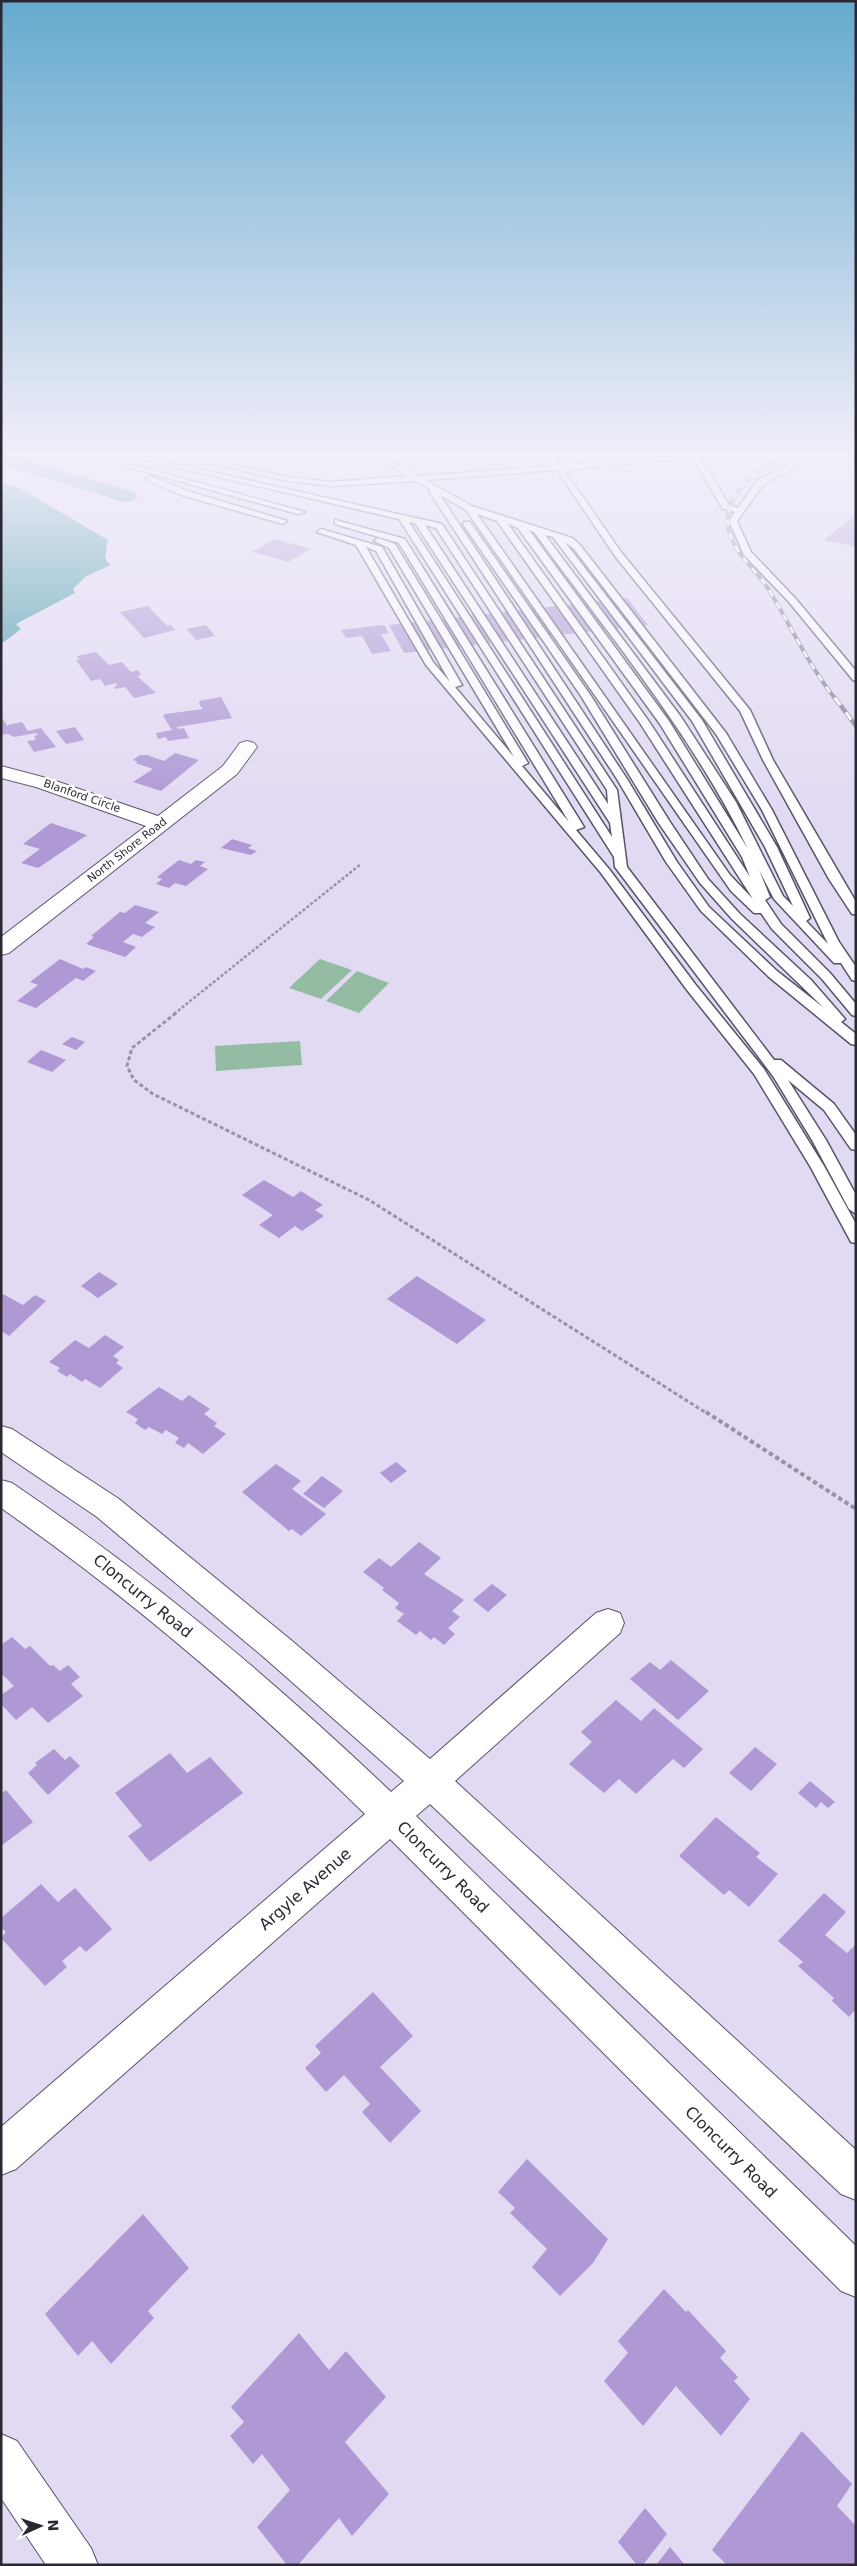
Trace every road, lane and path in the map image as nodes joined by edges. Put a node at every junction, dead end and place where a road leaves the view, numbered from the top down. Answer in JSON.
{"nodes":[{"id":1,"x":376,"y":572,"type":"edge"},
{"id":2,"x":392,"y":572,"type":"edge"},
{"id":3,"x":408,"y":572,"type":"edge"},
{"id":4,"x":421,"y":572,"type":"edge"},
{"id":5,"x":437,"y":572,"type":"edge"},
{"id":6,"x":451,"y":572,"type":"edge"},
{"id":7,"x":469,"y":572,"type":"edge"},
{"id":8,"x":486,"y":572,"type":"edge"},
{"id":9,"x":500,"y":572,"type":"edge"},
{"id":10,"x":513,"y":572,"type":"edge"},
{"id":11,"x":538,"y":572,"type":"edge"},
{"id":12,"x":554,"y":572,"type":"edge"},
{"id":13,"x":568,"y":572,"type":"edge"},
{"id":14,"x":582,"y":572,"type":"edge"},
{"id":15,"x":596,"y":572,"type":"edge"},
{"id":16,"x":633,"y":572,"type":"edge"},
{"id":17,"x":766,"y":572,"type":"edge"},
{"id":18,"x":856,"y":678,"type":"edge"},
{"id":19,"x":478,"y":721,"type":"junction"},
{"id":20,"x":247,"y":747,"type":"dead end"},
{"id":21,"x":1,"y":772,"type":"edge"},
{"id":22,"x":549,"y":805,"type":"junction"},
{"id":23,"x":616,"y":823,"type":"junction"},
{"id":24,"x":161,"y":824,"type":"junction"},
{"id":25,"x":620,"y":858,"type":"junction"},
{"id":26,"x":361,"y":864,"type":"dead end"},
{"id":27,"x":605,"y":871,"type":"junction"},
{"id":28,"x":856,"y":911,"type":"edge"},
{"id":29,"x":776,"y":926,"type":"junction"},
{"id":30,"x":812,"y":935,"type":"junction"},
{"id":31,"x":1,"y":948,"type":"edge"},
{"id":32,"x":856,"y":977,"type":"edge"},
{"id":33,"x":856,"y":1012,"type":"edge"},
{"id":34,"x":855,"y":1040,"type":"edge"},
{"id":35,"x":761,"y":1051,"type":"junction"},
{"id":36,"x":856,"y":1146,"type":"edge"},
{"id":37,"x":856,"y":1209,"type":"edge"},
{"id":38,"x":856,"y":1238,"type":"edge"},
{"id":39,"x":1,"y":1437,"type":"edge"},
{"id":40,"x":1,"y":1492,"type":"edge"},
{"id":41,"x":856,"y":1509,"type":"edge"},
{"id":42,"x":608,"y":1623,"type":"dead end"},
{"id":43,"x":430,"y":1781,"type":"junction"},
{"id":44,"x":391,"y":1815,"type":"junction"},
{"id":45,"x":1,"y":2154,"type":"edge"},
{"id":46,"x":856,"y":2179,"type":"edge"},
{"id":47,"x":856,"y":2276,"type":"edge"},
{"id":48,"x":1,"y":2457,"type":"edge"},
{"id":49,"x":74,"y":2565,"type":"edge"}],
"edges":[{"from":1,"to":19,"type":"lane"},
{"from":2,"to":19,"type":"lane"},
{"from":3,"to":22,"type":"lane"},
{"from":4,"to":27,"type":"lane"},
{"from":5,"to":25,"type":"lane"},
{"from":6,"to":23,"type":"lane"},
{"from":7,"to":23,"type":"lane"},
{"from":8,"to":34,"type":"lane"},
{"from":9,"to":34,"type":"lane"},
{"from":10,"to":29,"type":"lane"},
{"from":11,"to":29,"type":"lane"},
{"from":12,"to":29,"type":"lane"},
{"from":13,"to":30,"type":"lane"},
{"from":14,"to":30,"type":"lane"},
{"from":15,"to":32,"type":"lane"},
{"from":16,"to":28,"type":"lane"},
{"from":17,"to":18,"type":"lane"},
{"from":19,"to":22,"type":"lane"},
{"from":20,"to":24,"type":"street","name":"North Shore Road"},
{"from":21,"to":24,"type":"street","name":"Blanford Circle"},
{"from":22,"to":27,"type":"lane"},
{"from":23,"to":25,"type":"lane"},
{"from":24,"to":31,"type":"street","name":"North Shore Road"},
{"from":25,"to":35,"type":"lane"},
{"from":26,"to":41,"type":"path"},
{"from":27,"to":38,"type":"lane"},
{"from":29,"to":33,"type":"lane"},
{"from":30,"to":32,"type":"lane"},
{"from":35,"to":36,"type":"lane"},
{"from":35,"to":37,"type":"lane"},
{"from":39,"to":43,"type":"street"},
{"from":40,"to":44,"type":"street","name":"Cloncurry Road"},
{"from":42,"to":43,"type":"street","name":"Argyle Avenue"},
{"from":43,"to":44,"type":"street","name":"Argyle Avenue"},
{"from":43,"to":46,"type":"street"},
{"from":44,"to":45,"type":"street","name":"Argyle Avenue"},
{"from":44,"to":47,"type":"street","name":"Cloncurry Road"},
{"from":48,"to":49,"type":"street"}]}
